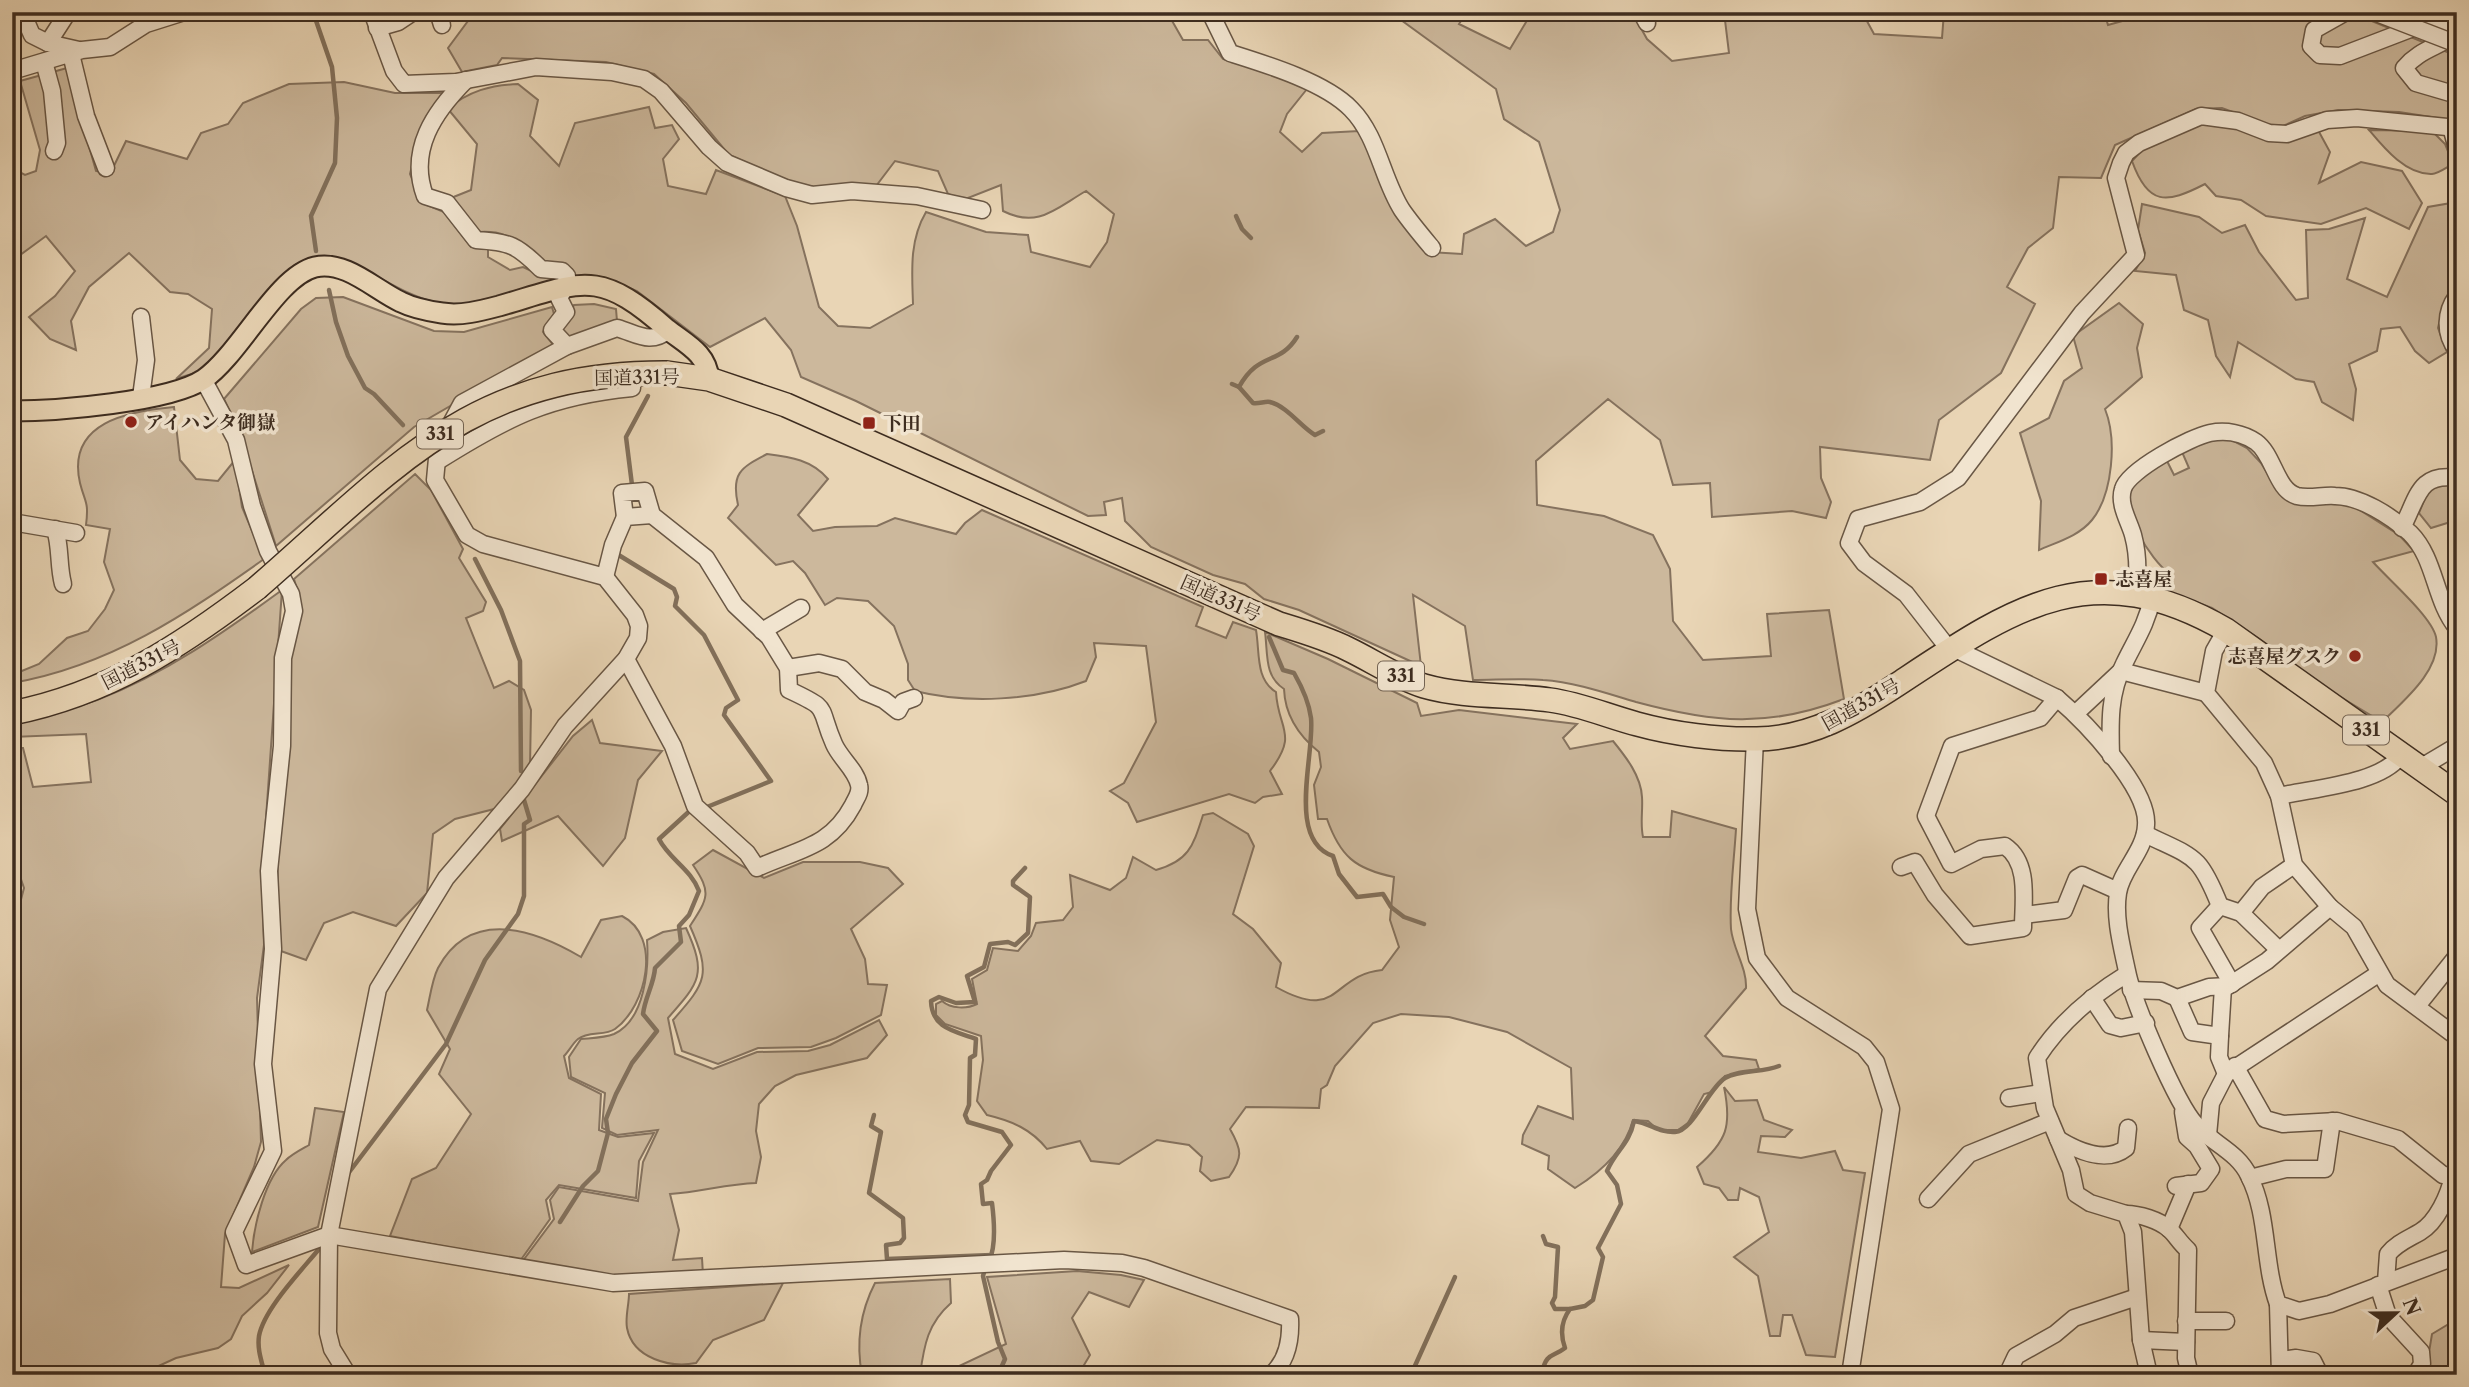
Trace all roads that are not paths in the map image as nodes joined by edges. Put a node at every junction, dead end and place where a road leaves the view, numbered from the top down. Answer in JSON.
{"nodes":[{"id":1,"x":22,"y":12,"type":"edge"},
{"id":2,"x":68,"y":12,"type":"edge"},
{"id":3,"x":184,"y":12,"type":"edge"},
{"id":4,"x":413,"y":12,"type":"edge"},
{"id":5,"x":1210,"y":12,"type":"edge"},
{"id":6,"x":2346,"y":12,"type":"edge"},
{"id":7,"x":2374,"y":12,"type":"edge"},
{"id":8,"x":373,"y":17,"type":"edge"},
{"id":9,"x":2457,"y":33,"type":"edge"},
{"id":10,"x":48,"y":43,"type":"junction"},
{"id":11,"x":2457,"y":44,"type":"edge"},
{"id":12,"x":76,"y":52,"type":"junction"},
{"id":13,"x":44,"y":62,"type":"junction"},
{"id":14,"x":12,"y":71,"type":"edge"},
{"id":15,"x":466,"y":80,"type":"junction"},
{"id":16,"x":2457,"y":95,"type":"edge"},
{"id":17,"x":2454,"y":128,"type":"edge"},
{"id":18,"x":2457,"y":149,"type":"edge"},
{"id":19,"x":54,"y":151,"type":"dead end"},
{"id":20,"x":106,"y":168,"type":"dead end"},
{"id":21,"x":982,"y":211,"type":"dead end"},
{"id":22,"x":1432,"y":248,"type":"dead end"},
{"id":23,"x":566,"y":286,"type":"junction"},
{"id":24,"x":2457,"y":296,"type":"edge"},
{"id":25,"x":141,"y":317,"type":"dead end"},
{"id":26,"x":669,"y":330,"type":"junction"},
{"id":27,"x":567,"y":346,"type":"junction"},
{"id":28,"x":2457,"y":350,"type":"edge"},
{"id":29,"x":204,"y":379,"type":"junction"},
{"id":30,"x":709,"y":379,"type":"junction"},
{"id":31,"x":632,"y":388,"type":"dead end"},
{"id":32,"x":141,"y":397,"type":"junction"},
{"id":33,"x":12,"y":411,"type":"edge"},
{"id":34,"x":438,"y":461,"type":"junction"},
{"id":35,"x":2457,"y":478,"type":"edge"},
{"id":36,"x":652,"y":515,"type":"junction"},
{"id":37,"x":625,"y":517,"type":"junction"},
{"id":38,"x":12,"y":522,"type":"edge"},
{"id":39,"x":2402,"y":527,"type":"junction"},
{"id":40,"x":55,"y":529,"type":"junction"},
{"id":41,"x":76,"y":533,"type":"dead end"},
{"id":42,"x":605,"y":577,"type":"junction"},
{"id":43,"x":63,"y":584,"type":"dead end"},
{"id":44,"x":2144,"y":596,"type":"junction"},
{"id":45,"x":801,"y":608,"type":"dead end"},
{"id":46,"x":2457,"y":628,"type":"edge"},
{"id":47,"x":2226,"y":630,"type":"junction"},
{"id":48,"x":762,"y":631,"type":"junction"},
{"id":49,"x":1952,"y":648,"type":"junction"},
{"id":50,"x":626,"y":659,"type":"junction"},
{"id":51,"x":788,"y":668,"type":"junction"},
{"id":52,"x":2121,"y":671,"type":"junction"},
{"id":53,"x":2206,"y":693,"type":"junction"},
{"id":54,"x":914,"y":698,"type":"dead end"},
{"id":55,"x":2057,"y":698,"type":"junction"},
{"id":56,"x":12,"y":713,"type":"edge"},
{"id":57,"x":2075,"y":714,"type":"junction"},
{"id":58,"x":1755,"y":739,"type":"junction"},
{"id":59,"x":2457,"y":746,"type":"edge"},
{"id":60,"x":2111,"y":755,"type":"junction"},
{"id":61,"x":2411,"y":761,"type":"junction"},
{"id":62,"x":2457,"y":793,"type":"edge"},
{"id":63,"x":2279,"y":796,"type":"junction"},
{"id":64,"x":2145,"y":834,"type":"junction"},
{"id":65,"x":2294,"y":865,"type":"junction"},
{"id":66,"x":1902,"y":867,"type":"dead end"},
{"id":67,"x":2118,"y":891,"type":"junction"},
{"id":68,"x":2220,"y":906,"type":"junction"},
{"id":69,"x":2330,"y":907,"type":"junction"},
{"id":70,"x":2241,"y":913,"type":"junction"},
{"id":71,"x":2024,"y":915,"type":"junction"},
{"id":72,"x":2278,"y":949,"type":"junction"},
{"id":73,"x":2457,"y":956,"type":"edge"},
{"id":74,"x":2127,"y":974,"type":"junction"},
{"id":75,"x":2378,"y":974,"type":"junction"},
{"id":76,"x":2227,"y":985,"type":"junction"},
{"id":77,"x":2131,"y":990,"type":"junction"},
{"id":78,"x":2092,"y":998,"type":"junction"},
{"id":79,"x":2177,"y":998,"type":"junction"},
{"id":80,"x":2417,"y":1006,"type":"junction"},
{"id":81,"x":2146,"y":1023,"type":"junction"},
{"id":82,"x":2220,"y":1036,"type":"junction"},
{"id":83,"x":2457,"y":1037,"type":"edge"},
{"id":84,"x":2230,"y":1070,"type":"junction"},
{"id":85,"x":2041,"y":1093,"type":"junction"},
{"id":86,"x":2009,"y":1098,"type":"dead end"},
{"id":87,"x":2181,"y":1099,"type":"junction"},
{"id":88,"x":2050,"y":1121,"type":"junction"},
{"id":89,"x":2332,"y":1121,"type":"junction"},
{"id":90,"x":2128,"y":1128,"type":"dead end"},
{"id":91,"x":2208,"y":1135,"type":"junction"},
{"id":92,"x":2058,"y":1139,"type":"junction"},
{"id":93,"x":1976,"y":1151,"type":"junction"},
{"id":94,"x":2455,"y":1176,"type":"edge"},
{"id":95,"x":2250,"y":1178,"type":"junction"},
{"id":96,"x":1963,"y":1179,"type":"dead end"},
{"id":97,"x":1928,"y":1199,"type":"dead end"},
{"id":98,"x":2126,"y":1214,"type":"junction"},
{"id":99,"x":2169,"y":1229,"type":"junction"},
{"id":100,"x":329,"y":1235,"type":"junction"},
{"id":101,"x":2457,"y":1256,"type":"edge"},
{"id":102,"x":2382,"y":1284,"type":"junction"},
{"id":103,"x":2137,"y":1297,"type":"junction"},
{"id":104,"x":2278,"y":1304,"type":"junction"},
{"id":105,"x":2186,"y":1321,"type":"junction"},
{"id":106,"x":2226,"y":1321,"type":"dead end"},
{"id":107,"x":2141,"y":1340,"type":"junction"},
{"id":108,"x":2186,"y":1342,"type":"junction"},
{"id":109,"x":2280,"y":1368,"type":"edge"},
{"id":110,"x":348,"y":1375,"type":"edge"},
{"id":111,"x":1271,"y":1375,"type":"edge"},
{"id":112,"x":1850,"y":1375,"type":"edge"},
{"id":113,"x":2007,"y":1375,"type":"edge"},
{"id":114,"x":2149,"y":1375,"type":"edge"},
{"id":115,"x":2190,"y":1375,"type":"edge"},
{"id":116,"x":2320,"y":1375,"type":"edge"},
{"id":117,"x":2420,"y":1375,"type":"edge"}],
"edges":[{"from":1,"to":10,"type":"street"},
{"from":2,"to":10,"type":"street"},
{"from":3,"to":12,"type":"street"},
{"from":4,"to":8,"type":"street"},
{"from":5,"to":22,"type":"street"},
{"from":6,"to":9,"type":"street"},
{"from":7,"to":11,"type":"street","bridge":true},
{"from":8,"to":15,"type":"street"},
{"from":9,"to":16,"type":"street"},
{"from":10,"to":12,"type":"street"},
{"from":12,"to":13,"type":"street"},
{"from":12,"to":20,"type":"street"},
{"from":13,"to":14,"type":"street"},
{"from":13,"to":19,"type":"street"},
{"from":15,"to":21,"type":"street"},
{"from":15,"to":23,"type":"street"},
{"from":17,"to":18,"type":"street"},
{"from":17,"to":49,"type":"street"},
{"from":23,"to":26,"type":"main road"},
{"from":23,"to":27,"type":"street"},
{"from":23,"to":29,"type":"main road"},
{"from":24,"to":28,"type":"street"},
{"from":25,"to":32,"type":"street"},
{"from":26,"to":27,"type":"street"},
{"from":26,"to":30,"type":"main road"},
{"from":27,"to":34,"type":"street"},
{"from":29,"to":32,"type":"main road"},
{"from":29,"to":100,"type":"street"},
{"from":30,"to":56,"type":"highway","name":"国道331号","number":"331","bridge":true},
{"from":30,"to":58,"type":"highway","name":"国道331号","number":"331"},
{"from":31,"to":34,"type":"street"},
{"from":32,"to":33,"type":"main road"},
{"from":34,"to":42,"type":"street"},
{"from":35,"to":39,"type":"street"},
{"from":36,"to":37,"type":"street"},
{"from":36,"to":37,"type":"street"},
{"from":36,"to":48,"type":"street"},
{"from":37,"to":42,"type":"street"},
{"from":38,"to":40,"type":"street"},
{"from":39,"to":44,"type":"street"},
{"from":39,"to":46,"type":"street"},
{"from":40,"to":41,"type":"street"},
{"from":40,"to":43,"type":"street"},
{"from":42,"to":50,"type":"street"},
{"from":44,"to":47,"type":"highway","name":"国道331号","number":"331"},
{"from":44,"to":49,"type":"highway","name":"国道331号","number":"331"},
{"from":44,"to":52,"type":"street"},
{"from":45,"to":48,"type":"street"},
{"from":47,"to":53,"type":"street"},
{"from":47,"to":61,"type":"highway","name":"国道331号","number":"331"},
{"from":48,"to":51,"type":"street"},
{"from":49,"to":55,"type":"street"},
{"from":49,"to":58,"type":"highway","name":"国道331号","number":"331"},
{"from":50,"to":51,"type":"street"},
{"from":50,"to":100,"type":"street"},
{"from":51,"to":54,"type":"street"},
{"from":52,"to":53,"type":"street"},
{"from":52,"to":57,"type":"street"},
{"from":52,"to":60,"type":"street"},
{"from":53,"to":63,"type":"street"},
{"from":55,"to":57,"type":"street"},
{"from":55,"to":71,"type":"street"},
{"from":57,"to":60,"type":"street"},
{"from":58,"to":112,"type":"street"},
{"from":59,"to":61,"type":"street"},
{"from":60,"to":64,"type":"street"},
{"from":61,"to":62,"type":"highway","name":"国道331号","number":"331"},
{"from":61,"to":63,"type":"street"},
{"from":63,"to":65,"type":"street"},
{"from":64,"to":67,"type":"street"},
{"from":64,"to":68,"type":"street"},
{"from":65,"to":69,"type":"street"},
{"from":65,"to":70,"type":"street"},
{"from":66,"to":71,"type":"street"},
{"from":67,"to":71,"type":"street"},
{"from":67,"to":74,"type":"street"},
{"from":68,"to":70,"type":"street"},
{"from":68,"to":76,"type":"street"},
{"from":69,"to":72,"type":"street"},
{"from":69,"to":75,"type":"street"},
{"from":70,"to":72,"type":"street"},
{"from":72,"to":76,"type":"street"},
{"from":73,"to":80,"type":"street"},
{"from":74,"to":77,"type":"street"},
{"from":74,"to":78,"type":"street"},
{"from":75,"to":80,"type":"street"},
{"from":75,"to":84,"type":"street"},
{"from":76,"to":79,"type":"street"},
{"from":76,"to":82,"type":"street"},
{"from":77,"to":79,"type":"street"},
{"from":77,"to":81,"type":"street"},
{"from":78,"to":81,"type":"street"},
{"from":78,"to":85,"type":"street"},
{"from":79,"to":82,"type":"street"},
{"from":80,"to":83,"type":"street"},
{"from":81,"to":87,"type":"street"},
{"from":82,"to":84,"type":"street"},
{"from":84,"to":89,"type":"street"},
{"from":84,"to":91,"type":"street"},
{"from":85,"to":86,"type":"street"},
{"from":85,"to":88,"type":"street"},
{"from":87,"to":91,"type":"street"},
{"from":87,"to":99,"type":"street"},
{"from":88,"to":92,"type":"street"},
{"from":88,"to":93,"type":"street"},
{"from":89,"to":94,"type":"street"},
{"from":89,"to":95,"type":"street"},
{"from":90,"to":92,"type":"street"},
{"from":91,"to":95,"type":"street"},
{"from":92,"to":98,"type":"street"},
{"from":93,"to":96,"type":"street"},
{"from":93,"to":97,"type":"street"},
{"from":94,"to":102,"type":"street"},
{"from":95,"to":104,"type":"street"},
{"from":98,"to":99,"type":"street"},
{"from":98,"to":103,"type":"street"},
{"from":99,"to":105,"type":"street"},
{"from":100,"to":110,"type":"street"},
{"from":100,"to":111,"type":"street"},
{"from":101,"to":102,"type":"street"},
{"from":102,"to":104,"type":"street"},
{"from":102,"to":117,"type":"street"},
{"from":103,"to":107,"type":"street"},
{"from":103,"to":113,"type":"street"},
{"from":104,"to":109,"type":"street"},
{"from":105,"to":106,"type":"street"},
{"from":105,"to":108,"type":"street"},
{"from":107,"to":108,"type":"street"},
{"from":107,"to":114,"type":"street"},
{"from":108,"to":115,"type":"street"},
{"from":109,"to":116,"type":"street"}]}
